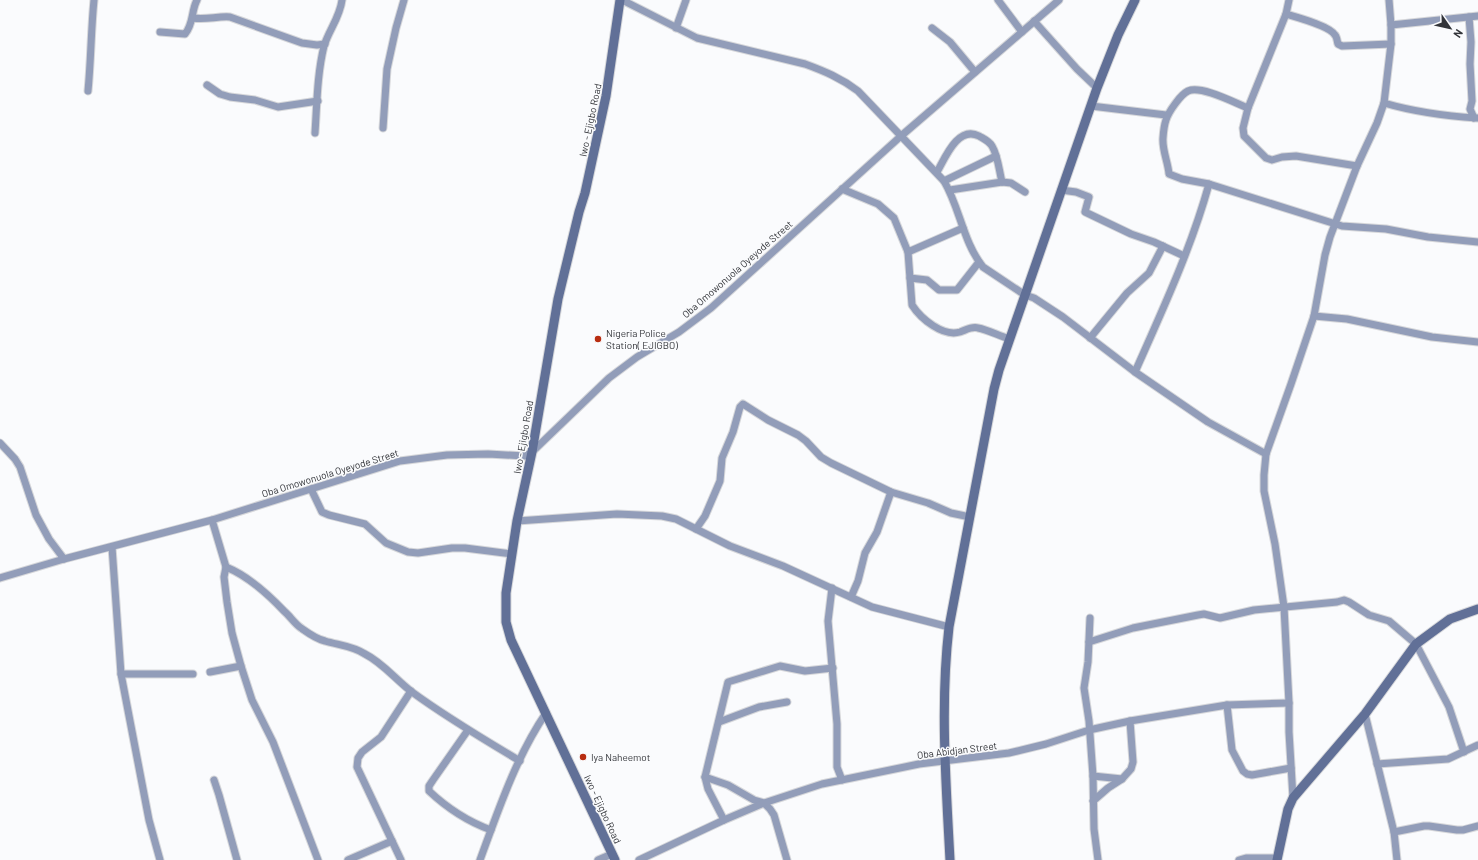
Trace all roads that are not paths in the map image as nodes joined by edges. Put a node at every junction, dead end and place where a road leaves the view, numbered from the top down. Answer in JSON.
{"nodes":[{"id":1,"x":94,"y":0,"type":"edge"},
{"id":2,"x":197,"y":0,"type":"edge"},
{"id":3,"x":342,"y":0,"type":"edge"},
{"id":4,"x":404,"y":0,"type":"edge"},
{"id":5,"x":621,"y":0,"type":"edge"},
{"id":6,"x":686,"y":0,"type":"edge"},
{"id":7,"x":998,"y":0,"type":"edge"},
{"id":8,"x":1059,"y":0,"type":"edge"},
{"id":9,"x":1135,"y":0,"type":"edge"},
{"id":10,"x":1289,"y":0,"type":"edge"},
{"id":11,"x":1389,"y":0,"type":"edge"},
{"id":12,"x":1286,"y":14,"type":"junction"},
{"id":13,"x":1478,"y":16,"type":"edge"},
{"id":14,"x":1470,"y":17,"type":"junction"},
{"id":15,"x":193,"y":18,"type":"junction"},
{"id":16,"x":1034,"y":21,"type":"junction"},
{"id":17,"x":1391,"y":25,"type":"junction"},
{"id":18,"x":676,"y":28,"type":"junction"},
{"id":19,"x":932,"y":28,"type":"dead end"},
{"id":20,"x":160,"y":32,"type":"dead end"},
{"id":21,"x":1022,"y":32,"type":"junction"},
{"id":22,"x":325,"y":44,"type":"junction"},
{"id":23,"x":1391,"y":44,"type":"junction"},
{"id":24,"x":975,"y":72,"type":"junction"},
{"id":25,"x":207,"y":85,"type":"dead end"},
{"id":26,"x":1097,"y":88,"type":"junction"},
{"id":27,"x":88,"y":91,"type":"dead end"},
{"id":28,"x":318,"y":101,"type":"junction"},
{"id":29,"x":1384,"y":103,"type":"junction"},
{"id":30,"x":1091,"y":106,"type":"junction"},
{"id":31,"x":1248,"y":108,"type":"junction"},
{"id":32,"x":1166,"y":115,"type":"junction"},
{"id":33,"x":1476,"y":118,"type":"edge"},
{"id":34,"x":383,"y":128,"type":"dead end"},
{"id":35,"x":314,"y":133,"type":"dead end"},
{"id":36,"x":901,"y":136,"type":"junction"},
{"id":37,"x":996,"y":156,"type":"junction"},
{"id":38,"x":1356,"y":166,"type":"junction"},
{"id":39,"x":937,"y":172,"type":"junction"},
{"id":40,"x":944,"y":180,"type":"junction"},
{"id":41,"x":1002,"y":182,"type":"junction"},
{"id":42,"x":1209,"y":184,"type":"junction"},
{"id":43,"x":842,"y":190,"type":"junction"},
{"id":44,"x":950,"y":190,"type":"junction"},
{"id":45,"x":1061,"y":190,"type":"junction"},
{"id":46,"x":1025,"y":192,"type":"dead end"},
{"id":47,"x":1335,"y":224,"type":"junction"},
{"id":48,"x":963,"y":228,"type":"junction"},
{"id":49,"x":1478,"y":242,"type":"edge"},
{"id":50,"x":1163,"y":246,"type":"junction"},
{"id":51,"x":908,"y":252,"type":"junction"},
{"id":52,"x":1184,"y":256,"type":"junction"},
{"id":53,"x":979,"y":262,"type":"junction"},
{"id":54,"x":910,"y":278,"type":"junction"},
{"id":55,"x":1025,"y":295,"type":"junction"},
{"id":56,"x":1314,"y":316,"type":"junction"},
{"id":57,"x":1090,"y":338,"type":"junction"},
{"id":58,"x":1010,"y":339,"type":"junction"},
{"id":59,"x":1478,"y":342,"type":"edge"},
{"id":60,"x":1135,"y":372,"type":"junction"},
{"id":61,"x":0,"y":443,"type":"edge"},
{"id":62,"x":532,"y":452,"type":"junction"},
{"id":63,"x":1266,"y":454,"type":"junction"},
{"id":64,"x":311,"y":489,"type":"junction"},
{"id":65,"x":891,"y":492,"type":"junction"},
{"id":66,"x":970,"y":517,"type":"junction"},
{"id":67,"x":212,"y":520,"type":"junction"},
{"id":68,"x":517,"y":521,"type":"junction"},
{"id":69,"x":696,"y":529,"type":"junction"},
{"id":70,"x":112,"y":547,"type":"junction"},
{"id":71,"x":512,"y":554,"type":"junction"},
{"id":72,"x":64,"y":559,"type":"junction"},
{"id":73,"x":226,"y":567,"type":"junction"},
{"id":74,"x":0,"y":578,"type":"edge"},
{"id":75,"x":832,"y":588,"type":"junction"},
{"id":76,"x":851,"y":597,"type":"junction"},
{"id":77,"x":1284,"y":607,"type":"junction"},
{"id":78,"x":1478,"y":609,"type":"edge"},
{"id":79,"x":1090,"y":618,"type":"dead end"},
{"id":80,"x":949,"y":627,"type":"junction"},
{"id":81,"x":1088,"y":642,"type":"junction"},
{"id":82,"x":1416,"y":644,"type":"junction"},
{"id":83,"x":240,"y":666,"type":"junction"},
{"id":84,"x":833,"y":668,"type":"junction"},
{"id":85,"x":210,"y":672,"type":"dead end"},
{"id":86,"x":121,"y":674,"type":"junction"},
{"id":87,"x":193,"y":674,"type":"dead end"},
{"id":88,"x":411,"y":691,"type":"junction"},
{"id":89,"x":786,"y":702,"type":"dead end"},
{"id":90,"x":1289,"y":703,"type":"junction"},
{"id":91,"x":1227,"y":705,"type":"junction"},
{"id":92,"x":546,"y":714,"type":"junction"},
{"id":93,"x":1365,"y":714,"type":"junction"},
{"id":94,"x":1130,"y":721,"type":"junction"},
{"id":95,"x":719,"y":722,"type":"junction"},
{"id":96,"x":468,"y":730,"type":"junction"},
{"id":97,"x":1089,"y":730,"type":"junction"},
{"id":98,"x":1478,"y":745,"type":"edge"},
{"id":99,"x":1464,"y":752,"type":"junction"},
{"id":100,"x":944,"y":760,"type":"junction"},
{"id":101,"x":520,"y":761,"type":"junction"},
{"id":102,"x":1377,"y":764,"type":"junction"},
{"id":103,"x":1291,"y":768,"type":"junction"},
{"id":104,"x":1093,"y":776,"type":"junction"},
{"id":105,"x":705,"y":777,"type":"junction"},
{"id":106,"x":1122,"y":779,"type":"junction"},
{"id":107,"x":214,"y":780,"type":"dead end"},
{"id":108,"x":842,"y":780,"type":"junction"},
{"id":109,"x":1292,"y":780,"type":"junction"},
{"id":110,"x":1305,"y":782,"type":"junction"},
{"id":111,"x":1293,"y":798,"type":"junction"},
{"id":112,"x":1093,"y":801,"type":"junction"},
{"id":113,"x":764,"y":804,"type":"junction"},
{"id":114,"x":724,"y":820,"type":"junction"},
{"id":115,"x":1478,"y":826,"type":"edge"},
{"id":116,"x":491,"y":830,"type":"junction"},
{"id":117,"x":1394,"y":832,"type":"junction"},
{"id":118,"x":392,"y":841,"type":"junction"},
{"id":119,"x":613,"y":857,"type":"edge"},
{"id":120,"x":1277,"y":859,"type":"edge"},
{"id":121,"x":160,"y":860,"type":"edge"},
{"id":122,"x":236,"y":860,"type":"edge"},
{"id":123,"x":318,"y":860,"type":"edge"},
{"id":124,"x":348,"y":860,"type":"edge"},
{"id":125,"x":401,"y":860,"type":"edge"},
{"id":126,"x":480,"y":860,"type":"edge"},
{"id":127,"x":598,"y":860,"type":"edge"},
{"id":128,"x":639,"y":860,"type":"edge"},
{"id":129,"x":787,"y":860,"type":"edge"},
{"id":130,"x":950,"y":860,"type":"edge"},
{"id":131,"x":1098,"y":860,"type":"edge"},
{"id":132,"x":1238,"y":860,"type":"edge"},
{"id":133,"x":1397,"y":860,"type":"edge"}],
"edges":[{"from":1,"to":27,"type":"street"},
{"from":2,"to":15,"type":"street"},
{"from":3,"to":22,"type":"street"},
{"from":4,"to":34,"type":"street"},
{"from":5,"to":18,"type":"street"},
{"from":5,"to":62,"type":"main road","name":"Iwo - Ejigbo Road"},
{"from":6,"to":18,"type":"street"},
{"from":7,"to":21,"type":"street"},
{"from":8,"to":16,"type":"street","name":"Oba Omowonuola Oyeyode Street"},
{"from":9,"to":26,"type":"main road"},
{"from":10,"to":12,"type":"street"},
{"from":11,"to":17,"type":"street"},
{"from":12,"to":23,"type":"street"},
{"from":12,"to":31,"type":"street"},
{"from":13,"to":14,"type":"street"},
{"from":14,"to":17,"type":"street"},
{"from":14,"to":33,"type":"street"},
{"from":15,"to":20,"type":"street"},
{"from":15,"to":22,"type":"street"},
{"from":16,"to":21,"type":"street","name":"Oba Omowonuola Oyeyode Street"},
{"from":16,"to":26,"type":"street"},
{"from":17,"to":23,"type":"street"},
{"from":18,"to":36,"type":"street"},
{"from":19,"to":24,"type":"street"},
{"from":21,"to":24,"type":"street","name":"Oba Omowonuola Oyeyode Street"},
{"from":22,"to":28,"type":"street"},
{"from":23,"to":29,"type":"street"},
{"from":24,"to":36,"type":"street","name":"Oba Omowonuola Oyeyode Street"},
{"from":25,"to":28,"type":"street"},
{"from":26,"to":30,"type":"main road"},
{"from":28,"to":35,"type":"street"},
{"from":29,"to":33,"type":"street"},
{"from":29,"to":38,"type":"street"},
{"from":30,"to":32,"type":"street"},
{"from":30,"to":45,"type":"main road"},
{"from":31,"to":32,"type":"street"},
{"from":31,"to":38,"type":"street"},
{"from":32,"to":42,"type":"street"},
{"from":36,"to":39,"type":"street"},
{"from":36,"to":43,"type":"street","name":"Oba Omowonuola Oyeyode Street"},
{"from":37,"to":39,"type":"street"},
{"from":37,"to":40,"type":"street"},
{"from":37,"to":41,"type":"street"},
{"from":38,"to":47,"type":"street"},
{"from":39,"to":40,"type":"street"},
{"from":40,"to":44,"type":"street"},
{"from":41,"to":44,"type":"street"},
{"from":41,"to":46,"type":"street"},
{"from":42,"to":47,"type":"street"},
{"from":42,"to":52,"type":"street"},
{"from":43,"to":51,"type":"street"},
{"from":43,"to":62,"type":"street","name":"Oba Omowonuola Oyeyode Street"},
{"from":44,"to":48,"type":"street"},
{"from":45,"to":50,"type":"street"},
{"from":45,"to":55,"type":"main road"},
{"from":47,"to":49,"type":"street"},
{"from":47,"to":56,"type":"street"},
{"from":48,"to":51,"type":"street"},
{"from":48,"to":53,"type":"street"},
{"from":50,"to":52,"type":"street"},
{"from":50,"to":57,"type":"street"},
{"from":51,"to":54,"type":"street"},
{"from":52,"to":60,"type":"street"},
{"from":53,"to":54,"type":"street"},
{"from":53,"to":55,"type":"street"},
{"from":54,"to":58,"type":"street"},
{"from":55,"to":57,"type":"street"},
{"from":55,"to":58,"type":"main road"},
{"from":56,"to":59,"type":"street"},
{"from":56,"to":63,"type":"street"},
{"from":57,"to":60,"type":"street"},
{"from":58,"to":66,"type":"main road"},
{"from":60,"to":63,"type":"street"},
{"from":61,"to":72,"type":"street"},
{"from":62,"to":64,"type":"street","name":"Oba Omowonuola Oyeyode Street"},
{"from":62,"to":68,"type":"main road","name":"Iwo - Ejigbo Road"},
{"from":63,"to":77,"type":"street"},
{"from":64,"to":67,"type":"street","name":"Oba Omowonuola Oyeyode Street"},
{"from":64,"to":71,"type":"street"},
{"from":65,"to":66,"type":"street"},
{"from":65,"to":69,"type":"street"},
{"from":65,"to":76,"type":"street"},
{"from":66,"to":80,"type":"main road"},
{"from":67,"to":70,"type":"street","name":"Oba Omowonuola Oyeyode Street"},
{"from":67,"to":73,"type":"street"},
{"from":68,"to":69,"type":"street"},
{"from":68,"to":71,"type":"main road","name":"Iwo - Ejigbo Road"},
{"from":69,"to":75,"type":"street"},
{"from":70,"to":72,"type":"street","name":"Oba Omowonuola Oyeyode Street"},
{"from":70,"to":86,"type":"street"},
{"from":71,"to":92,"type":"main road","name":"Iwo - Ejigbo Road"},
{"from":72,"to":74,"type":"street","name":"Oba Omowonuola Oyeyode Street"},
{"from":73,"to":83,"type":"street"},
{"from":73,"to":88,"type":"street"},
{"from":75,"to":76,"type":"street"},
{"from":75,"to":84,"type":"street"},
{"from":76,"to":80,"type":"street"},
{"from":77,"to":81,"type":"street"},
{"from":77,"to":82,"type":"street"},
{"from":77,"to":90,"type":"street"},
{"from":78,"to":82,"type":"main road"},
{"from":79,"to":81,"type":"street"},
{"from":80,"to":100,"type":"main road"},
{"from":81,"to":97,"type":"street"},
{"from":82,"to":93,"type":"main road"},
{"from":82,"to":99,"type":"street"},
{"from":83,"to":85,"type":"street"},
{"from":83,"to":123,"type":"street"},
{"from":84,"to":95,"type":"street"},
{"from":84,"to":108,"type":"street"},
{"from":86,"to":87,"type":"street"},
{"from":86,"to":121,"type":"street"},
{"from":88,"to":96,"type":"street"},
{"from":88,"to":118,"type":"street"},
{"from":89,"to":95,"type":"street"},
{"from":90,"to":91,"type":"street","name":"Oba Abidjan Street"},
{"from":90,"to":103,"type":"street"},
{"from":91,"to":94,"type":"street","name":"Oba Abidjan Street"},
{"from":91,"to":103,"type":"street"},
{"from":92,"to":101,"type":"street"},
{"from":92,"to":119,"type":"main road","name":"Iwo - Ejigbo Road"},
{"from":93,"to":102,"type":"street"},
{"from":93,"to":110,"type":"main road"},
{"from":94,"to":97,"type":"street","name":"Oba Abidjan Street"},
{"from":94,"to":106,"type":"street"},
{"from":95,"to":105,"type":"street"},
{"from":96,"to":101,"type":"street"},
{"from":96,"to":116,"type":"street"},
{"from":97,"to":100,"type":"street","name":"Oba Abidjan Street"},
{"from":97,"to":104,"type":"street"},
{"from":98,"to":99,"type":"street"},
{"from":99,"to":102,"type":"street"},
{"from":100,"to":108,"type":"street","name":"Oba Abidjan Street"},
{"from":100,"to":130,"type":"main road"},
{"from":101,"to":116,"type":"street"},
{"from":102,"to":117,"type":"street"},
{"from":103,"to":109,"type":"street"},
{"from":104,"to":106,"type":"street"},
{"from":104,"to":112,"type":"street"},
{"from":105,"to":113,"type":"street"},
{"from":105,"to":114,"type":"street"},
{"from":106,"to":112,"type":"street"},
{"from":107,"to":122,"type":"street"},
{"from":108,"to":113,"type":"street","name":"Oba Abidjan Street"},
{"from":109,"to":110,"type":"street"},
{"from":109,"to":111,"type":"street"},
{"from":110,"to":111,"type":"main road"},
{"from":111,"to":120,"type":"main road"},
{"from":112,"to":131,"type":"street"},
{"from":113,"to":114,"type":"street","name":"Oba Abidjan Street"},
{"from":113,"to":129,"type":"street"},
{"from":114,"to":128,"type":"street","name":"Oba Abidjan Street"},
{"from":115,"to":117,"type":"street"},
{"from":116,"to":126,"type":"street"},
{"from":117,"to":133,"type":"street"},
{"from":118,"to":124,"type":"street"},
{"from":118,"to":125,"type":"street"},
{"from":119,"to":127,"type":"street"},
{"from":120,"to":132,"type":"street"}]}
